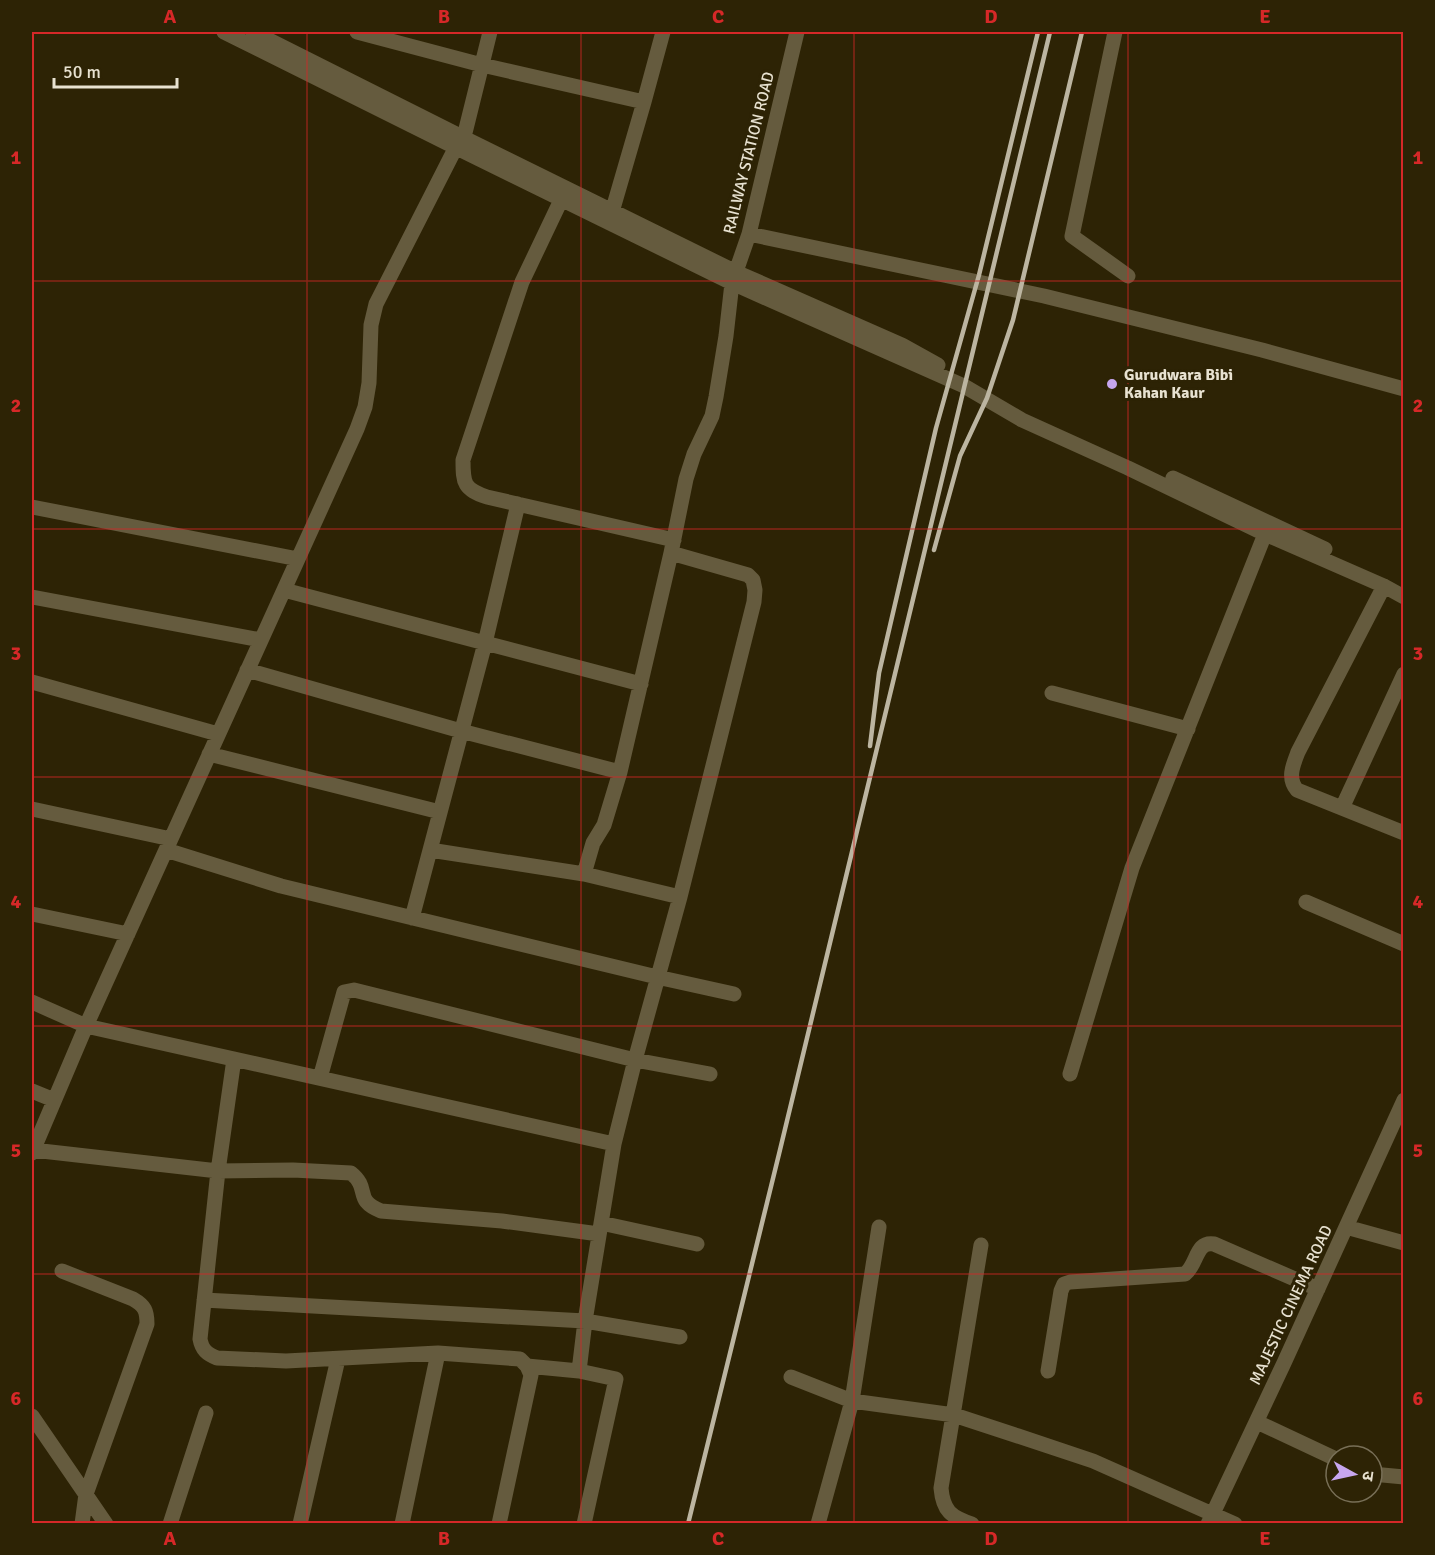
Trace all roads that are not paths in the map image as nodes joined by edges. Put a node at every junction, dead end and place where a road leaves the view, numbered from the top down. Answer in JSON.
{"nodes":[{"id":1,"x":224,"y":32,"type":"edge"},
{"id":2,"x":253,"y":32,"type":"edge"},
{"id":3,"x":357,"y":32,"type":"edge"},
{"id":4,"x":490,"y":32,"type":"edge"},
{"id":5,"x":663,"y":32,"type":"edge"},
{"id":6,"x":797,"y":32,"type":"edge"},
{"id":7,"x":1115,"y":32,"type":"edge"},
{"id":8,"x":482,"y":65,"type":"junction"},
{"id":9,"x":644,"y":102,"type":"junction"},
{"id":10,"x":460,"y":145,"type":"junction"},
{"id":11,"x":562,"y":198,"type":"junction"},
{"id":12,"x":611,"y":216,"type":"junction"},
{"id":13,"x":749,"y":234,"type":"junction"},
{"id":14,"x":1128,"y":276,"type":"dead end"},
{"id":15,"x":734,"y":277,"type":"junction"},
{"id":16,"x":1404,"y":389,"type":"edge"},
{"id":17,"x":518,"y":504,"type":"junction"},
{"id":18,"x":32,"y":507,"type":"edge"},
{"id":19,"x":1265,"y":534,"type":"junction"},
{"id":20,"x":672,"y":546,"type":"junction"},
{"id":21,"x":298,"y":559,"type":"junction"},
{"id":22,"x":1384,"y":586,"type":"junction"},
{"id":23,"x":1404,"y":587,"type":"edge"},
{"id":24,"x":284,"y":590,"type":"junction"},
{"id":25,"x":32,"y":597,"type":"edge"},
{"id":26,"x":1404,"y":597,"type":"edge"},
{"id":27,"x":261,"y":640,"type":"junction"},
{"id":28,"x":485,"y":642,"type":"junction"},
{"id":29,"x":247,"y":670,"type":"junction"},
{"id":30,"x":1404,"y":674,"type":"edge"},
{"id":31,"x":32,"y":682,"type":"edge"},
{"id":32,"x":640,"y":684,"type":"junction"},
{"id":33,"x":1052,"y":693,"type":"dead end"},
{"id":34,"x":1188,"y":729,"type":"junction"},
{"id":35,"x":461,"y":732,"type":"junction"},
{"id":36,"x":218,"y":734,"type":"junction"},
{"id":37,"x":209,"y":754,"type":"junction"},
{"id":38,"x":620,"y":772,"type":"junction"},
{"id":39,"x":1342,"y":808,"type":"junction"},
{"id":40,"x":32,"y":809,"type":"edge"},
{"id":41,"x":440,"y":812,"type":"junction"},
{"id":42,"x":1404,"y":833,"type":"edge"},
{"id":43,"x":168,"y":844,"type":"junction"},
{"id":44,"x":430,"y":850,"type":"junction"},
{"id":45,"x":584,"y":874,"type":"junction"},
{"id":46,"x":680,"y":897,"type":"junction"},
{"id":47,"x":1306,"y":902,"type":"dead end"},
{"id":48,"x":32,"y":914,"type":"edge"},
{"id":49,"x":412,"y":918,"type":"junction"},
{"id":50,"x":128,"y":934,"type":"junction"},
{"id":51,"x":1404,"y":944,"type":"edge"},
{"id":52,"x":657,"y":977,"type":"junction"},
{"id":53,"x":734,"y":994,"type":"dead end"},
{"id":54,"x":32,"y":1002,"type":"edge"},
{"id":55,"x":86,"y":1026,"type":"junction"},
{"id":56,"x":234,"y":1059,"type":"junction"},
{"id":57,"x":635,"y":1060,"type":"junction"},
{"id":58,"x":710,"y":1074,"type":"dead end"},
{"id":59,"x":1070,"y":1074,"type":"dead end"},
{"id":60,"x":320,"y":1078,"type":"junction"},
{"id":61,"x":32,"y":1091,"type":"edge"},
{"id":62,"x":54,"y":1100,"type":"junction"},
{"id":63,"x":1404,"y":1100,"type":"edge"},
{"id":64,"x":614,"y":1144,"type":"junction"},
{"id":65,"x":32,"y":1151,"type":"edge"},
{"id":66,"x":218,"y":1171,"type":"junction"},
{"id":67,"x":879,"y":1227,"type":"dead end"},
{"id":68,"x":1346,"y":1227,"type":"junction"},
{"id":69,"x":600,"y":1229,"type":"junction"},
{"id":70,"x":1404,"y":1243,"type":"edge"},
{"id":71,"x":697,"y":1244,"type":"dead end"},
{"id":72,"x":981,"y":1245,"type":"dead end"},
{"id":73,"x":62,"y":1271,"type":"dead end"},
{"id":74,"x":1318,"y":1289,"type":"junction"},
{"id":75,"x":204,"y":1299,"type":"junction"},
{"id":76,"x":585,"y":1321,"type":"junction"},
{"id":77,"x":680,"y":1337,"type":"dead end"},
{"id":78,"x":438,"y":1353,"type":"junction"},
{"id":79,"x":338,"y":1359,"type":"junction"},
{"id":80,"x":527,"y":1366,"type":"junction"},
{"id":81,"x":579,"y":1371,"type":"junction"},
{"id":82,"x":1048,"y":1371,"type":"dead end"},
{"id":83,"x":791,"y":1377,"type":"dead end"},
{"id":84,"x":852,"y":1401,"type":"junction"},
{"id":85,"x":206,"y":1413,"type":"dead end"},
{"id":86,"x":954,"y":1415,"type":"junction"},
{"id":87,"x":32,"y":1416,"type":"edge"},
{"id":88,"x":1257,"y":1422,"type":"junction"},
{"id":89,"x":1324,"y":1453,"type":"edge"},
{"id":90,"x":1384,"y":1475,"type":"edge"},
{"id":91,"x":1404,"y":1477,"type":"edge"},
{"id":92,"x":86,"y":1494,"type":"junction"},
{"id":93,"x":1211,"y":1518,"type":"edge"},
{"id":94,"x":82,"y":1524,"type":"edge"},
{"id":95,"x":106,"y":1524,"type":"edge"},
{"id":96,"x":170,"y":1524,"type":"edge"},
{"id":97,"x":300,"y":1524,"type":"edge"},
{"id":98,"x":402,"y":1524,"type":"edge"},
{"id":99,"x":499,"y":1524,"type":"edge"},
{"id":100,"x":584,"y":1524,"type":"edge"},
{"id":101,"x":818,"y":1524,"type":"edge"},
{"id":102,"x":972,"y":1524,"type":"edge"},
{"id":103,"x":1235,"y":1524,"type":"edge"}],
"edges":[{"from":1,"to":10,"type":"street"},
{"from":2,"to":10,"type":"street"},
{"from":3,"to":8,"type":"street"},
{"from":4,"to":8,"type":"street"},
{"from":5,"to":9,"type":"street"},
{"from":6,"to":13,"type":"street","name":"RAILWAY STATION ROAD"},
{"from":7,"to":14,"type":"street"},
{"from":8,"to":9,"type":"street"},
{"from":8,"to":10,"type":"street"},
{"from":9,"to":12,"type":"street"},
{"from":10,"to":11,"type":"street"},
{"from":10,"to":12,"type":"street"},
{"from":10,"to":21,"type":"street"},
{"from":11,"to":12,"type":"street"},
{"from":11,"to":17,"type":"street"},
{"from":12,"to":15,"type":"street"},
{"from":13,"to":15,"type":"street","name":"RAILWAY STATION ROAD"},
{"from":13,"to":16,"type":"street"},
{"from":15,"to":19,"type":"street"},
{"from":15,"to":20,"type":"street","name":"RAILWAY STATION ROAD"},
{"from":15,"to":23,"type":"street"},
{"from":17,"to":20,"type":"street"},
{"from":17,"to":28,"type":"street"},
{"from":18,"to":21,"type":"street"},
{"from":19,"to":22,"type":"street"},
{"from":19,"to":34,"type":"street"},
{"from":20,"to":32,"type":"street","name":"RAILWAY STATION ROAD"},
{"from":20,"to":46,"type":"street"},
{"from":21,"to":24,"type":"street"},
{"from":22,"to":26,"type":"street"},
{"from":22,"to":39,"type":"street"},
{"from":24,"to":27,"type":"street"},
{"from":24,"to":28,"type":"street"},
{"from":25,"to":27,"type":"street"},
{"from":27,"to":29,"type":"street"},
{"from":28,"to":32,"type":"street"},
{"from":28,"to":35,"type":"street"},
{"from":29,"to":35,"type":"street"},
{"from":29,"to":36,"type":"street"},
{"from":30,"to":39,"type":"street"},
{"from":31,"to":36,"type":"street"},
{"from":32,"to":38,"type":"street","name":"RAILWAY STATION ROAD"},
{"from":33,"to":34,"type":"street"},
{"from":34,"to":59,"type":"street"},
{"from":35,"to":38,"type":"street"},
{"from":35,"to":41,"type":"street"},
{"from":36,"to":37,"type":"street"},
{"from":37,"to":41,"type":"street"},
{"from":37,"to":43,"type":"street"},
{"from":38,"to":45,"type":"street","name":"RAILWAY STATION ROAD"},
{"from":39,"to":42,"type":"street"},
{"from":40,"to":43,"type":"street"},
{"from":41,"to":44,"type":"street"},
{"from":43,"to":49,"type":"street"},
{"from":43,"to":50,"type":"street"},
{"from":44,"to":45,"type":"street"},
{"from":44,"to":49,"type":"street"},
{"from":45,"to":46,"type":"street"},
{"from":46,"to":52,"type":"street"},
{"from":47,"to":51,"type":"street"},
{"from":48,"to":50,"type":"street"},
{"from":49,"to":52,"type":"street"},
{"from":50,"to":55,"type":"street"},
{"from":52,"to":53,"type":"street"},
{"from":52,"to":57,"type":"street"},
{"from":54,"to":55,"type":"street"},
{"from":55,"to":56,"type":"street"},
{"from":55,"to":62,"type":"street"},
{"from":56,"to":60,"type":"street"},
{"from":56,"to":66,"type":"street"},
{"from":57,"to":58,"type":"street"},
{"from":57,"to":60,"type":"street"},
{"from":57,"to":64,"type":"street"},
{"from":60,"to":64,"type":"street"},
{"from":61,"to":62,"type":"street"},
{"from":62,"to":65,"type":"street"},
{"from":63,"to":68,"type":"street","name":"MAJESTIC CINEMA ROAD"},
{"from":64,"to":69,"type":"street"},
{"from":65,"to":66,"type":"street"},
{"from":66,"to":69,"type":"street"},
{"from":66,"to":75,"type":"street"},
{"from":67,"to":84,"type":"street"},
{"from":68,"to":70,"type":"street"},
{"from":68,"to":74,"type":"street","name":"MAJESTIC CINEMA ROAD"},
{"from":69,"to":71,"type":"street"},
{"from":69,"to":76,"type":"street"},
{"from":72,"to":86,"type":"street"},
{"from":73,"to":92,"type":"street"},
{"from":74,"to":82,"type":"street"},
{"from":74,"to":88,"type":"street","name":"MAJESTIC CINEMA ROAD"},
{"from":75,"to":76,"type":"street"},
{"from":75,"to":79,"type":"street"},
{"from":76,"to":77,"type":"street"},
{"from":76,"to":81,"type":"street"},
{"from":78,"to":79,"type":"street"},
{"from":78,"to":80,"type":"street"},
{"from":78,"to":98,"type":"street"},
{"from":79,"to":97,"type":"street"},
{"from":80,"to":81,"type":"street"},
{"from":80,"to":99,"type":"street"},
{"from":81,"to":100,"type":"street"},
{"from":83,"to":84,"type":"street"},
{"from":84,"to":86,"type":"street"},
{"from":84,"to":101,"type":"street"},
{"from":85,"to":96,"type":"street"},
{"from":86,"to":93,"type":"street"},
{"from":86,"to":102,"type":"street"},
{"from":87,"to":92,"type":"street"},
{"from":88,"to":89,"type":"street"},
{"from":88,"to":93,"type":"street","name":"MAJESTIC CINEMA ROAD"},
{"from":90,"to":91,"type":"street"},
{"from":92,"to":94,"type":"street"},
{"from":92,"to":95,"type":"street"},
{"from":93,"to":103,"type":"street"}]}
